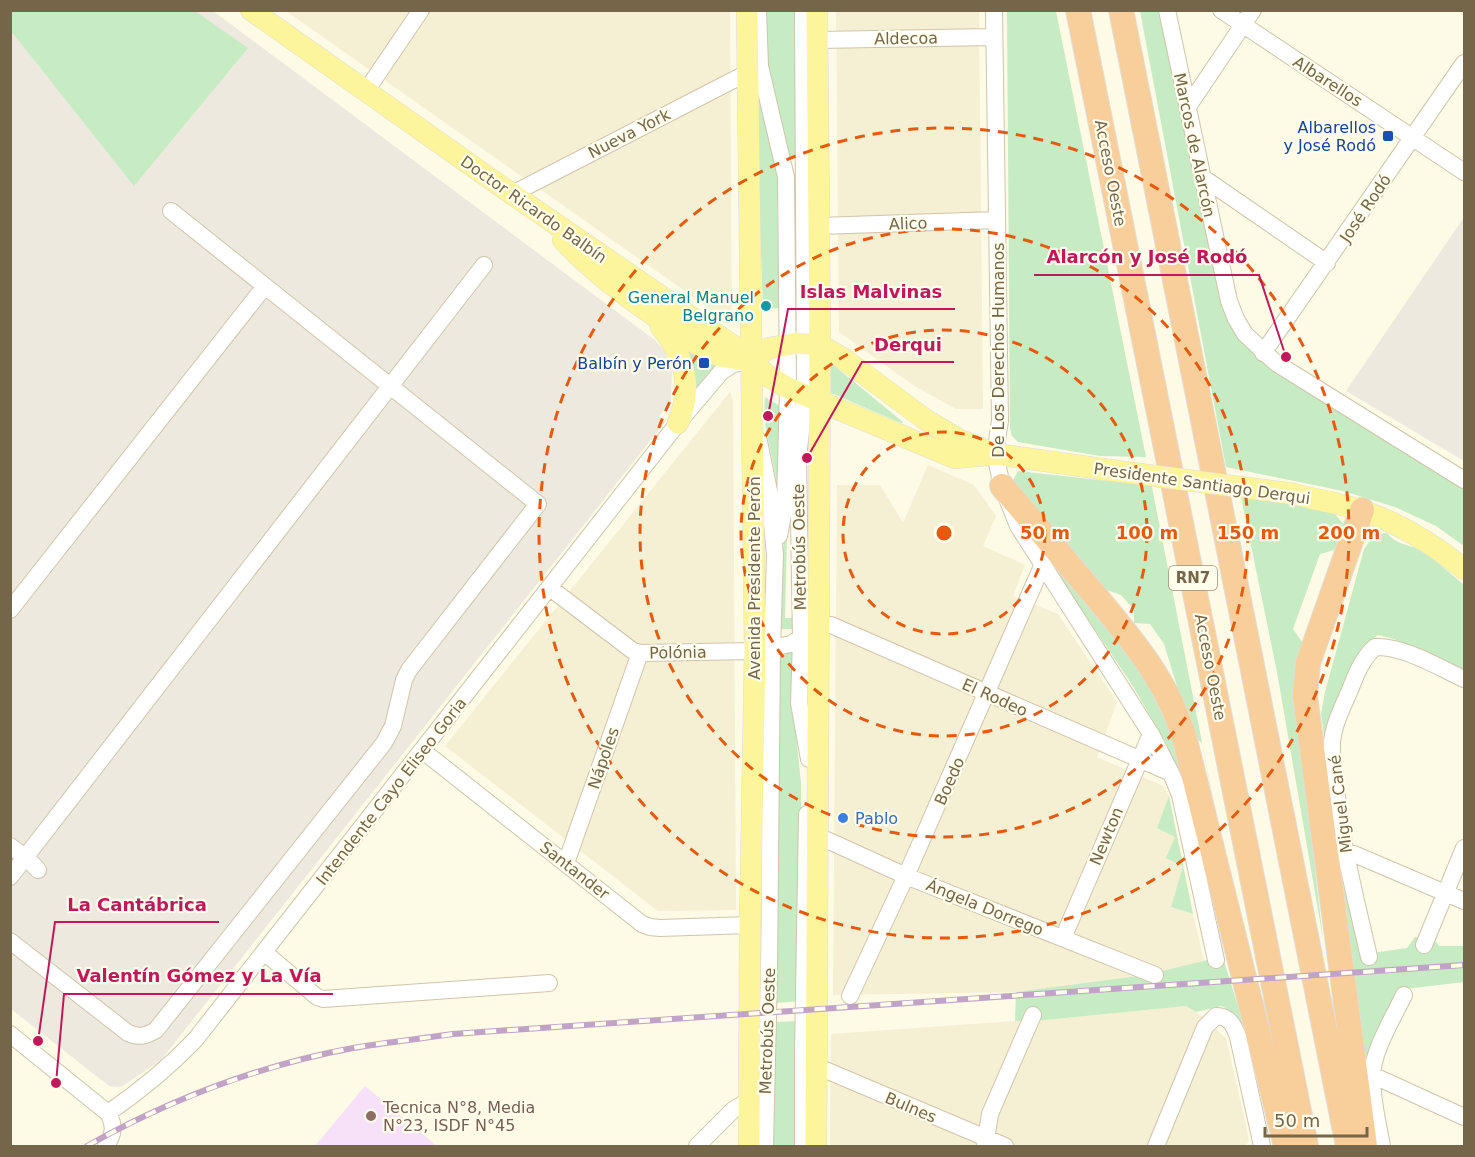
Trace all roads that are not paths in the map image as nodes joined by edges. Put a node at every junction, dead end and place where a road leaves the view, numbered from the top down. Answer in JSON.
{"nodes":[{"id":1,"x":251,"y":10,"type":"edge"},
{"id":2,"x":421,"y":10,"type":"edge"},
{"id":3,"x":747,"y":10,"type":"edge"},
{"id":4,"x":758,"y":10,"type":"edge"},
{"id":5,"x":803,"y":10,"type":"edge"},
{"id":6,"x":817,"y":10,"type":"edge"},
{"id":7,"x":994,"y":10,"type":"edge"},
{"id":8,"x":1078,"y":10,"type":"edge"},
{"id":9,"x":1121,"y":10,"type":"edge"},
{"id":10,"x":1167,"y":10,"type":"edge"},
{"id":11,"x":1221,"y":10,"type":"edge"},
{"id":12,"x":1253,"y":10,"type":"edge"},
{"id":13,"x":1243,"y":26,"type":"junction"},
{"id":14,"x":993,"y":37,"type":"junction"},
{"id":15,"x":818,"y":40,"type":"junction"},
{"id":16,"x":1464,"y":63,"type":"edge"},
{"id":17,"x":747,"y":73,"type":"junction"},
{"id":18,"x":366,"y":91,"type":"junction"},
{"id":19,"x":1187,"y":108,"type":"junction"},
{"id":20,"x":1413,"y":138,"type":"junction"},
{"id":21,"x":1464,"y":172,"type":"edge"},
{"id":22,"x":1202,"y":177,"type":"junction"},
{"id":23,"x":512,"y":194,"type":"junction"},
{"id":24,"x":1240,"y":203,"type":"junction"},
{"id":25,"x":171,"y":211,"type":"dead end"},
{"id":26,"x":536,"y":211,"type":"junction"},
{"id":27,"x":998,"y":220,"type":"junction"},
{"id":28,"x":1211,"y":220,"type":"junction"},
{"id":29,"x":819,"y":226,"type":"junction"},
{"id":30,"x":1327,"y":263,"type":"junction"},
{"id":31,"x":484,"y":265,"type":"dead end"},
{"id":32,"x":265,"y":286,"type":"junction"},
{"id":33,"x":651,"y":314,"type":"junction"},
{"id":34,"x":804,"y":344,"type":"junction"},
{"id":35,"x":1263,"y":353,"type":"junction"},
{"id":36,"x":750,"y":361,"type":"junction"},
{"id":37,"x":391,"y":385,"type":"junction"},
{"id":38,"x":804,"y":395,"type":"junction"},
{"id":39,"x":753,"y":409,"type":"junction"},
{"id":40,"x":678,"y":423,"type":"junction"},
{"id":41,"x":995,"y":454,"type":"junction"},
{"id":42,"x":1464,"y":480,"type":"edge"},
{"id":43,"x":1002,"y":486,"type":"junction"},
{"id":44,"x":1362,"y":510,"type":"junction"},
{"id":45,"x":775,"y":555,"type":"junction"},
{"id":46,"x":1043,"y":564,"type":"junction"},
{"id":47,"x":1464,"y":568,"type":"edge"},
{"id":48,"x":550,"y":588,"type":"junction"},
{"id":49,"x":10,"y":610,"type":"edge"},
{"id":50,"x":818,"y":625,"type":"junction"},
{"id":51,"x":801,"y":640,"type":"junction"},
{"id":52,"x":763,"y":650,"type":"junction"},
{"id":53,"x":640,"y":653,"type":"junction"},
{"id":54,"x":1464,"y":680,"type":"edge"},
{"id":55,"x":987,"y":694,"type":"junction"},
{"id":56,"x":1151,"y":734,"type":"junction"},
{"id":57,"x":423,"y":751,"type":"junction"},
{"id":58,"x":809,"y":759,"type":"junction"},
{"id":59,"x":1139,"y":760,"type":"junction"},
{"id":60,"x":1172,"y":773,"type":"junction"},
{"id":61,"x":816,"y":838,"type":"junction"},
{"id":62,"x":10,"y":846,"type":"edge"},
{"id":63,"x":1464,"y":848,"type":"edge"},
{"id":64,"x":1345,"y":854,"type":"junction"},
{"id":65,"x":567,"y":863,"type":"junction"},
{"id":66,"x":33,"y":864,"type":"junction"},
{"id":67,"x":906,"y":876,"type":"junction"},
{"id":68,"x":10,"y":877,"type":"edge"},
{"id":69,"x":1445,"y":894,"type":"junction"},
{"id":70,"x":1464,"y":902,"type":"edge"},
{"id":71,"x":750,"y":925,"type":"junction"},
{"id":72,"x":1063,"y":938,"type":"junction"},
{"id":73,"x":10,"y":941,"type":"edge"},
{"id":74,"x":1424,"y":945,"type":"dead end"},
{"id":75,"x":264,"y":952,"type":"junction"},
{"id":76,"x":1369,"y":957,"type":"dead end"},
{"id":77,"x":1216,"y":960,"type":"dead end"},
{"id":78,"x":1155,"y":975,"type":"dead end"},
{"id":79,"x":549,"y":983,"type":"dead end"},
{"id":80,"x":1404,"y":995,"type":"dead end"},
{"id":81,"x":850,"y":996,"type":"dead end"},
{"id":82,"x":1033,"y":1015,"type":"dead end"},
{"id":83,"x":10,"y":1034,"type":"edge"},
{"id":84,"x":816,"y":1066,"type":"junction"},
{"id":85,"x":1372,"y":1075,"type":"junction"},
{"id":86,"x":750,"y":1100,"type":"junction"},
{"id":87,"x":108,"y":1113,"type":"junction"},
{"id":88,"x":1464,"y":1117,"type":"edge"},
{"id":89,"x":985,"y":1143,"type":"edge"},
{"id":90,"x":106,"y":1146,"type":"edge"},
{"id":91,"x":698,"y":1146,"type":"edge"},
{"id":92,"x":749,"y":1146,"type":"edge"},
{"id":93,"x":765,"y":1146,"type":"edge"},
{"id":94,"x":803,"y":1146,"type":"edge"},
{"id":95,"x":816,"y":1146,"type":"edge"},
{"id":96,"x":1005,"y":1146,"type":"edge"},
{"id":97,"x":1156,"y":1146,"type":"edge"},
{"id":98,"x":1262,"y":1146,"type":"edge"},
{"id":99,"x":1286,"y":1146,"type":"edge"},
{"id":100,"x":1306,"y":1146,"type":"edge"},
{"id":101,"x":1348,"y":1146,"type":"edge"},
{"id":102,"x":1365,"y":1146,"type":"edge"},
{"id":103,"x":1382,"y":1146,"type":"edge"}],
"edges":[{"from":1,"to":18,"type":"main road","name":"Doctor Ricardo Balbín"},
{"from":2,"to":18,"type":"street"},
{"from":3,"to":17,"type":"main road","name":"Avenida Presidente Perón"},
{"from":4,"to":34,"type":"street","name":"Metrobús Oeste"},
{"from":5,"to":34,"type":"street","name":"Metrobús Oeste"},
{"from":6,"to":15,"type":"main road"},
{"from":7,"to":14,"type":"street","name":"De Los Derechos Humanos"},
{"from":8,"to":100,"type":"highway","name":"Acceso Oeste","number":"RN7"},
{"from":9,"to":101,"type":"highway","number":"RN7"},
{"from":10,"to":19,"type":"street","name":"Marcos de Alarcón"},
{"from":11,"to":13,"type":"street","name":"Albarellos"},
{"from":12,"to":13,"type":"street"},
{"from":13,"to":19,"type":"street"},
{"from":13,"to":20,"type":"street","name":"Albarellos"},
{"from":14,"to":15,"type":"street","name":"Aldecoa"},
{"from":14,"to":27,"type":"street","name":"De Los Derechos Humanos"},
{"from":15,"to":29,"type":"main road"},
{"from":16,"to":20,"type":"street","name":"José Rodó"},
{"from":17,"to":23,"type":"street","name":"Nueva York"},
{"from":17,"to":36,"type":"main road","name":"Avenida Presidente Perón"},
{"from":18,"to":23,"type":"main road","name":"Doctor Ricardo Balbín"},
{"from":19,"to":22,"type":"street","name":"Marcos de Alarcón"},
{"from":20,"to":21,"type":"street","name":"Albarellos"},
{"from":20,"to":30,"type":"street","name":"José Rodó"},
{"from":22,"to":24,"type":"street"},
{"from":22,"to":28,"type":"street","name":"Marcos de Alarcón"},
{"from":23,"to":26,"type":"main road","name":"Doctor Ricardo Balbín"},
{"from":24,"to":28,"type":"street"},
{"from":24,"to":30,"type":"street"},
{"from":25,"to":32,"type":"street"},
{"from":26,"to":33,"type":"main road"},
{"from":26,"to":36,"type":"main road","name":"Doctor Ricardo Balbín"},
{"from":27,"to":29,"type":"street","name":"Alico"},
{"from":27,"to":41,"type":"street","name":"De Los Derechos Humanos"},
{"from":28,"to":35,"type":"street","name":"Marcos de Alarcón"},
{"from":29,"to":34,"type":"main road"},
{"from":30,"to":35,"type":"street","name":"José Rodó"},
{"from":31,"to":37,"type":"street"},
{"from":32,"to":37,"type":"street"},
{"from":32,"to":49,"type":"street"},
{"from":33,"to":36,"type":"main road"},
{"from":33,"to":40,"type":"main road"},
{"from":34,"to":36,"type":"main road"},
{"from":34,"to":38,"type":"main road"},
{"from":34,"to":38,"type":"street","name":"Metrobús Oeste"},
{"from":34,"to":41,"type":"main road","name":"Presidente Santiago Derqui"},
{"from":35,"to":42,"type":"street","name":"Marcos de Alarcón"},
{"from":36,"to":38,"type":"main road","name":"Doctor Ricardo Balbín"},
{"from":36,"to":39,"type":"main road","name":"Avenida Presidente Perón"},
{"from":36,"to":40,"type":"street","name":"Intendente Cayo Eliseo Goria"},
{"from":37,"to":66,"type":"street"},
{"from":37,"to":73,"type":"street"},
{"from":38,"to":41,"type":"main road","name":"Presidente Santiago Derqui"},
{"from":38,"to":45,"type":"street","name":"Metrobús Oeste"},
{"from":38,"to":50,"type":"main road"},
{"from":38,"to":51,"type":"street","name":"Metrobús Oeste"},
{"from":39,"to":45,"type":"street","name":"Metrobús Oeste"},
{"from":39,"to":52,"type":"main road","name":"Avenida Presidente Perón"},
{"from":40,"to":48,"type":"street","name":"Intendente Cayo Eliseo Goria"},
{"from":41,"to":43,"type":"street","name":"De Los Derechos Humanos"},
{"from":41,"to":44,"type":"main road","name":"Presidente Santiago Derqui","bridge":true},
{"from":43,"to":46,"type":"street","name":"De Los Derechos Humanos"},
{"from":43,"to":99,"type":"highway"},
{"from":44,"to":47,"type":"main road","name":"Presidente Santiago Derqui"},
{"from":44,"to":102,"type":"highway"},
{"from":45,"to":52,"type":"street","name":"Metrobús Oeste"},
{"from":46,"to":55,"type":"street","name":"Boedo"},
{"from":46,"to":56,"type":"street","name":"De Los Derechos Humanos"},
{"from":48,"to":53,"type":"street","name":"Polónia"},
{"from":48,"to":57,"type":"street","name":"Intendente Cayo Eliseo Goria"},
{"from":50,"to":51,"type":"street"},
{"from":50,"to":55,"type":"street","name":"El Rodeo"},
{"from":50,"to":58,"type":"street","name":"Metrobús Oeste"},
{"from":50,"to":61,"type":"main road"},
{"from":51,"to":52,"type":"street","name":"Polónia"},
{"from":51,"to":58,"type":"street","name":"Metrobús Oeste"},
{"from":52,"to":53,"type":"street","name":"Polónia"},
{"from":52,"to":71,"type":"main road","name":"Avenida Presidente Perón"},
{"from":52,"to":93,"type":"street","name":"Metrobús Oeste"},
{"from":53,"to":65,"type":"street","name":"Nápoles"},
{"from":54,"to":64,"type":"street","name":"Miguel Cané"},
{"from":55,"to":59,"type":"street","name":"El Rodeo"},
{"from":55,"to":67,"type":"street","name":"Boedo"},
{"from":56,"to":59,"type":"street","name":"Newton"},
{"from":56,"to":60,"type":"street","name":"De Los Derechos Humanos"},
{"from":57,"to":65,"type":"street","name":"Santander"},
{"from":57,"to":75,"type":"street","name":"Intendente Cayo Eliseo Goria"},
{"from":58,"to":94,"type":"street","name":"Metrobús Oeste"},
{"from":59,"to":60,"type":"street","name":"El Rodeo"},
{"from":59,"to":72,"type":"street","name":"Newton"},
{"from":60,"to":77,"type":"street","name":"De Los Derechos Humanos"},
{"from":61,"to":67,"type":"street","name":"Ángela Dorrego"},
{"from":61,"to":84,"type":"main road"},
{"from":62,"to":66,"type":"street"},
{"from":63,"to":69,"type":"street"},
{"from":64,"to":69,"type":"street"},
{"from":64,"to":76,"type":"street","name":"Miguel Cané"},
{"from":65,"to":71,"type":"street","name":"Santander"},
{"from":66,"to":68,"type":"street"},
{"from":67,"to":72,"type":"street","name":"Ángela Dorrego"},
{"from":67,"to":81,"type":"street","name":"Boedo"},
{"from":69,"to":70,"type":"street"},
{"from":69,"to":74,"type":"street"},
{"from":71,"to":86,"type":"main road","name":"Avenida Presidente Perón"},
{"from":72,"to":78,"type":"street","name":"Ángela Dorrego"},
{"from":75,"to":79,"type":"street"},
{"from":75,"to":87,"type":"street","name":"Intendente Cayo Eliseo Goria"},
{"from":80,"to":85,"type":"street"},
{"from":82,"to":89,"type":"street"},
{"from":83,"to":87,"type":"street"},
{"from":84,"to":89,"type":"street","name":"Bulnes"},
{"from":84,"to":95,"type":"main road"},
{"from":85,"to":88,"type":"street"},
{"from":85,"to":103,"type":"street"},
{"from":86,"to":91,"type":"street"},
{"from":86,"to":92,"type":"main road","name":"Avenida Presidente Perón"},
{"from":87,"to":90,"type":"street"},
{"from":89,"to":96,"type":"street","name":"Bulnes"},
{"from":97,"to":98,"type":"street"}]}
